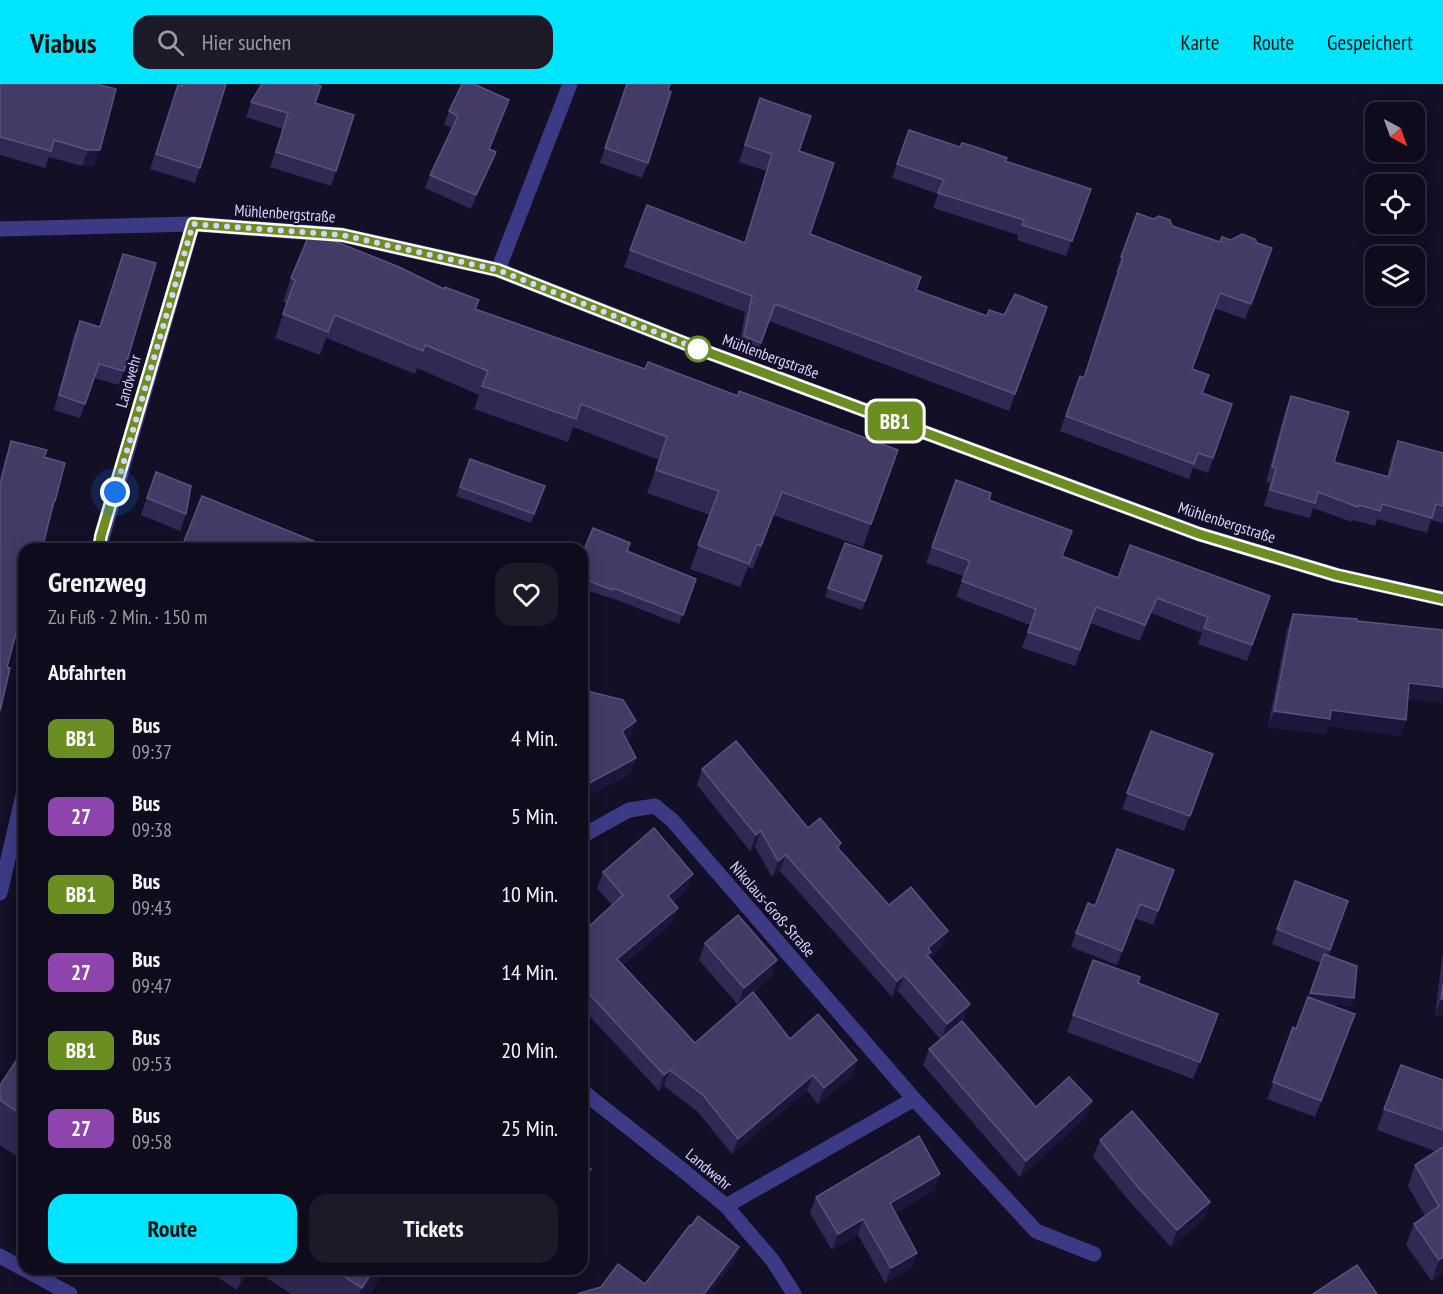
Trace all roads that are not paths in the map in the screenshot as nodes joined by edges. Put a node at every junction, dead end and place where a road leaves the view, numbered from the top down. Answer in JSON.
{"nodes":[{"id":1,"x":570,"y":84,"type":"edge"},
{"id":2,"x":193,"y":224,"type":"junction"},
{"id":3,"x":0,"y":229,"type":"edge"},
{"id":4,"x":498,"y":270,"type":"junction"},
{"id":5,"x":100,"y":543,"type":"edge"},
{"id":6,"x":1443,"y":598,"type":"edge"},
{"id":7,"x":18,"y":816,"type":"edge"},
{"id":8,"x":588,"y":833,"type":"edge"},
{"id":9,"x":0,"y":893,"type":"edge"},
{"id":10,"x":588,"y":1096,"type":"edge"},
{"id":11,"x":914,"y":1099,"type":"junction"},
{"id":12,"x":726,"y":1206,"type":"junction"},
{"id":13,"x":1094,"y":1254,"type":"dead end"},
{"id":14,"x":0,"y":1256,"type":"edge"},
{"id":15,"x":18,"y":1266,"type":"edge"},
{"id":16,"x":35,"y":1275,"type":"edge"},
{"id":17,"x":70,"y":1294,"type":"edge"},
{"id":18,"x":794,"y":1294,"type":"edge"}],
"edges":[{"from":1,"to":4,"type":"street"},
{"from":2,"to":3,"type":"street","name":"Mühlenbergstraße"},
{"from":2,"to":4,"type":"street","name":"Mühlenbergstraße"},
{"from":2,"to":5,"type":"street","name":"Landwehr"},
{"from":4,"to":6,"type":"street","name":"Mühlenbergstraße"},
{"from":7,"to":9,"type":"street"},
{"from":8,"to":11,"type":"street","name":"Nikolaus-Groß-Straße"},
{"from":10,"to":12,"type":"street","name":"Landwehr"},
{"from":11,"to":12,"type":"street"},
{"from":11,"to":13,"type":"street","name":"Nikolaus-Groß-Straße"},
{"from":12,"to":18,"type":"street","name":"Landwehr"},
{"from":14,"to":15,"type":"street"},
{"from":16,"to":17,"type":"street"}]}
